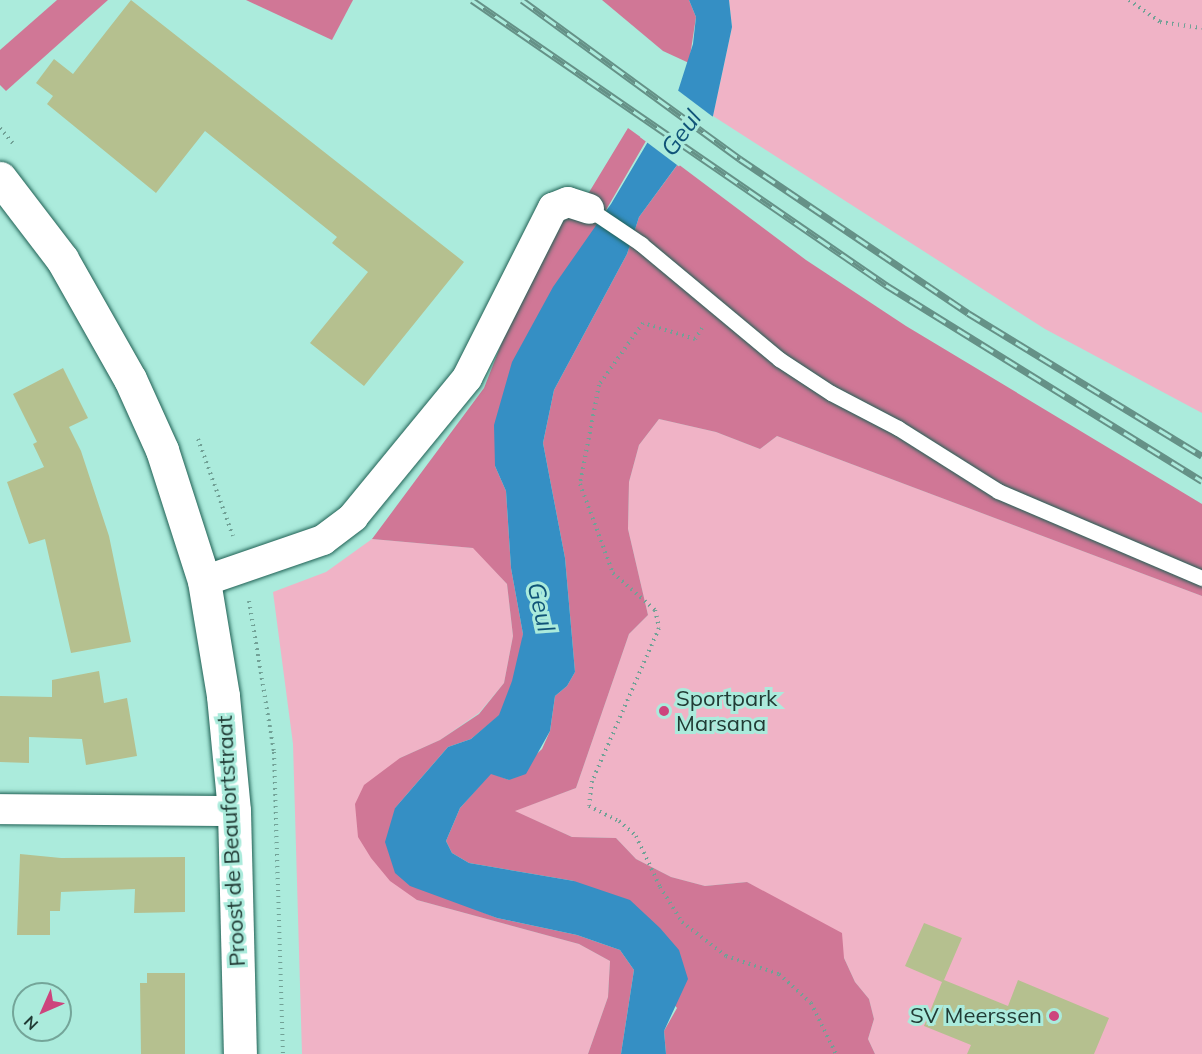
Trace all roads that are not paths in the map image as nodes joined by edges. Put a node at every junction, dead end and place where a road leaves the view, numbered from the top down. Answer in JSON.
{"nodes":[{"id":1,"x":0,"y":178,"type":"edge"},
{"id":2,"x":589,"y":209,"type":"joint"},
{"id":3,"x":1202,"y":578,"type":"edge"},
{"id":4,"x":204,"y":581,"type":"junction"},
{"id":5,"x":0,"y":809,"type":"edge"},
{"id":6,"x":234,"y":811,"type":"junction"},
{"id":7,"x":240,"y":1054,"type":"edge"}],
"edges":[{"from":1,"to":4,"type":"street","name":"Proost de Beaufortstraat"},
{"from":2,"to":3,"type":"lane"},
{"from":2,"to":4,"type":"street"},
{"from":4,"to":6,"type":"street","name":"Proost de Beaufortstraat"},
{"from":5,"to":6,"type":"street"},
{"from":6,"to":7,"type":"street","name":"Proost de Beaufortstraat"}]}
